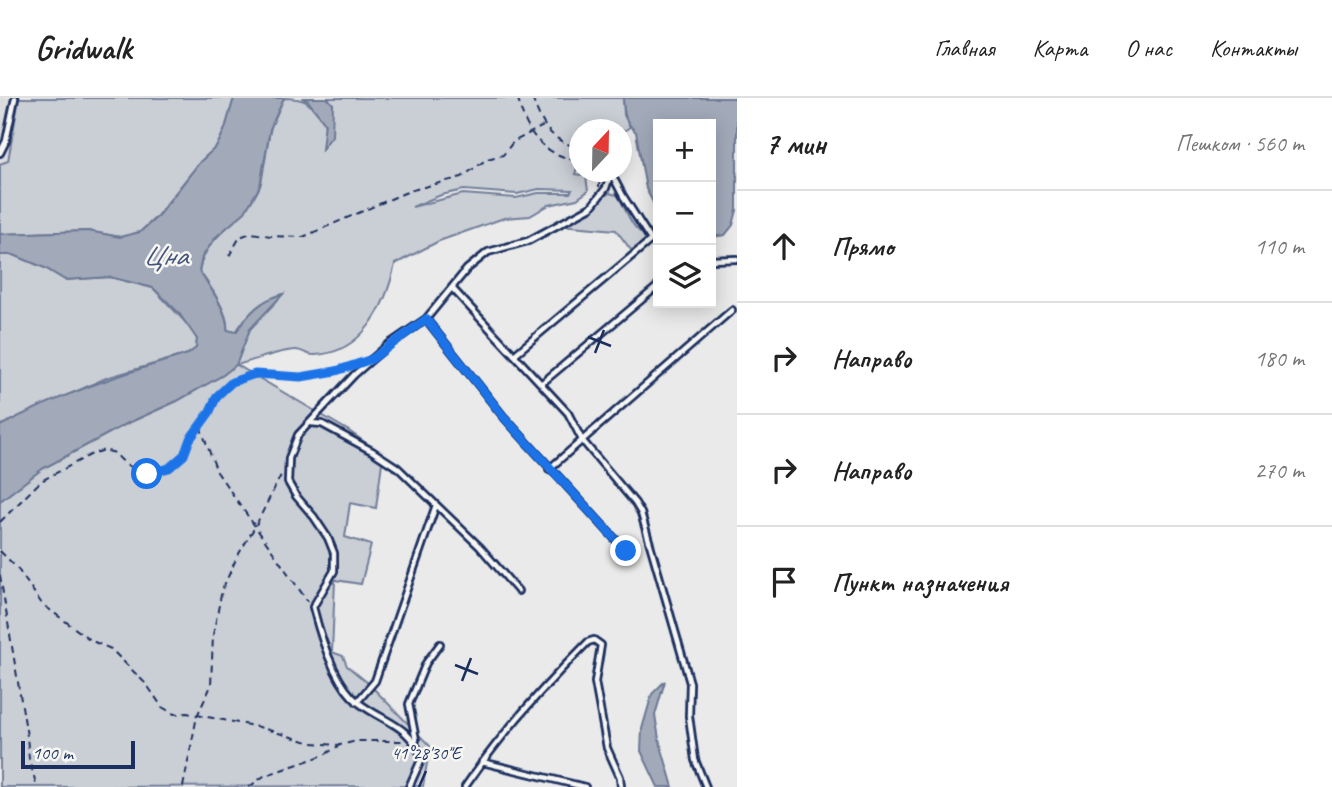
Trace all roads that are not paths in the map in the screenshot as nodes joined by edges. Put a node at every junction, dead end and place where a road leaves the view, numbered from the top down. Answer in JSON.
{"nodes":[{"id":1,"x":15,"y":98,"type":"edge"},
{"id":2,"x":0,"y":153,"type":"edge"},
{"id":3,"x":651,"y":240,"type":"joint"},
{"id":4,"x":737,"y":259,"type":"edge"},
{"id":5,"x":716,"y":260,"type":"edge"},
{"id":6,"x":452,"y":288,"type":"junction"},
{"id":7,"x":653,"y":290,"type":"edge"},
{"id":8,"x":732,"y":310,"type":"dead end"},
{"id":9,"x":426,"y":319,"type":"junction"},
{"id":10,"x":514,"y":355,"type":"junction"},
{"id":11,"x":541,"y":384,"type":"junction"},
{"id":12,"x":311,"y":423,"type":"junction"},
{"id":13,"x":582,"y":440,"type":"junction"},
{"id":14,"x":549,"y":469,"type":"junction"},
{"id":15,"x":436,"y":505,"type":"junction"},
{"id":16,"x":626,"y":551,"type":"dead end"},
{"id":17,"x":518,"y":592,"type":"dead end"},
{"id":18,"x":440,"y":644,"type":"dead end"},
{"id":19,"x":357,"y":702,"type":"junction"},
{"id":20,"x":416,"y":741,"type":"junction"},
{"id":21,"x":482,"y":762,"type":"junction"},
{"id":22,"x":409,"y":787,"type":"edge"},
{"id":23,"x":465,"y":787,"type":"edge"},
{"id":24,"x":585,"y":787,"type":"edge"},
{"id":25,"x":621,"y":787,"type":"edge"},
{"id":26,"x":706,"y":787,"type":"edge"}],
"edges":[{"from":1,"to":2,"type":"lane"},
{"from":3,"to":6,"type":"lane"},
{"from":3,"to":10,"type":"lane"},
{"from":4,"to":5,"type":"lane"},
{"from":6,"to":9,"type":"lane"},
{"from":6,"to":10,"type":"lane"},
{"from":7,"to":11,"type":"lane"},
{"from":8,"to":13,"type":"lane"},
{"from":9,"to":12,"type":"lane"},
{"from":9,"to":14,"type":"lane"},
{"from":10,"to":11,"type":"lane"},
{"from":11,"to":13,"type":"lane"},
{"from":12,"to":15,"type":"lane"},
{"from":12,"to":19,"type":"lane"},
{"from":13,"to":14,"type":"lane"},
{"from":13,"to":26,"type":"lane"},
{"from":14,"to":16,"type":"lane"},
{"from":15,"to":17,"type":"lane"},
{"from":15,"to":19,"type":"lane"},
{"from":18,"to":20,"type":"lane"},
{"from":19,"to":20,"type":"lane"},
{"from":20,"to":22,"type":"lane"},
{"from":21,"to":23,"type":"lane"},
{"from":21,"to":24,"type":"lane"},
{"from":21,"to":25,"type":"lane"}]}
